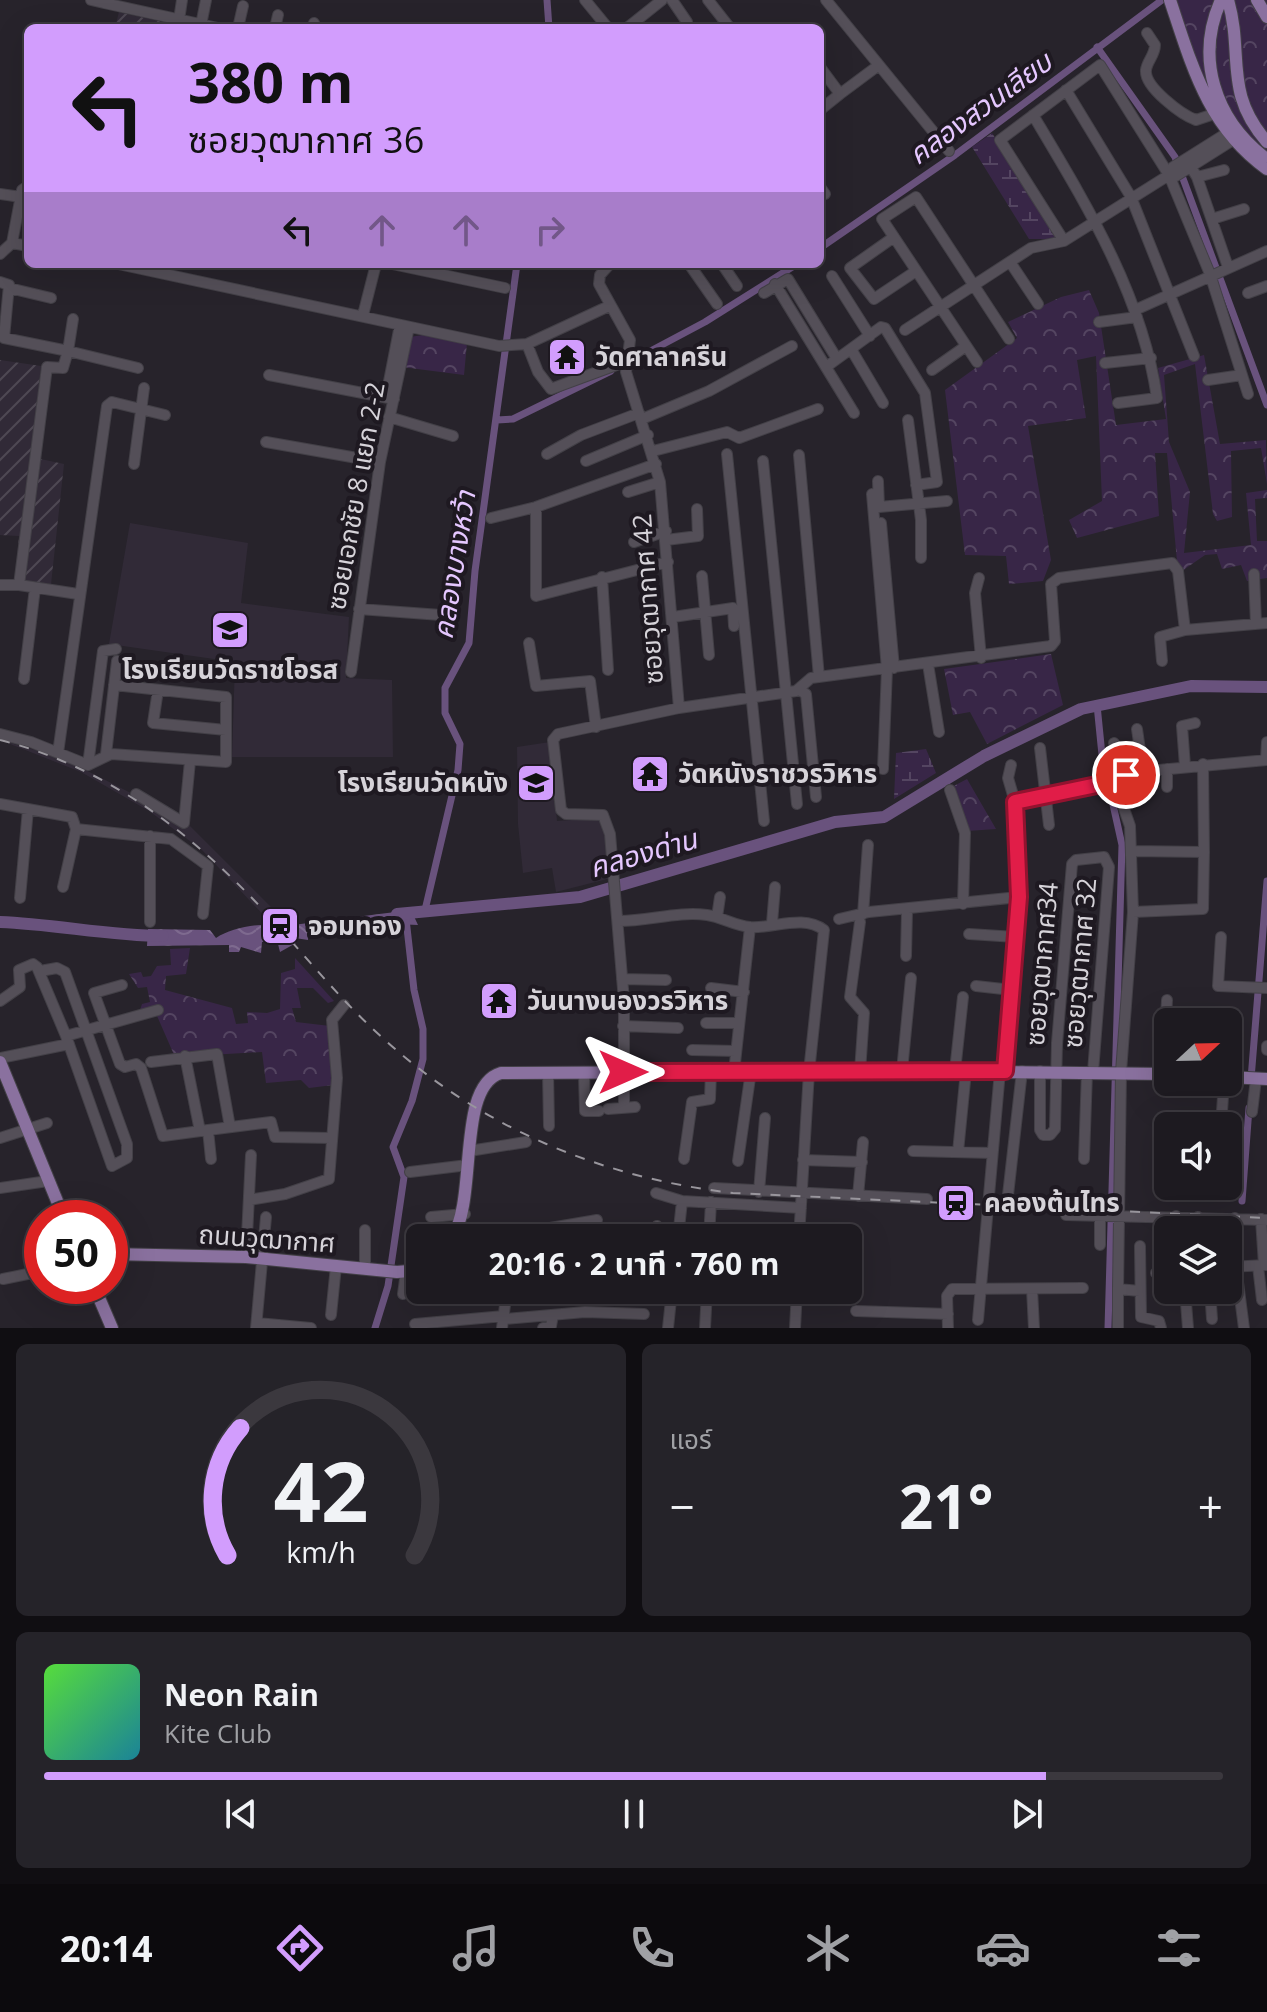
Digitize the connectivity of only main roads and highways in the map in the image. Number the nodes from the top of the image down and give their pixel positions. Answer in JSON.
{"nodes":[{"id":1,"x":1221,"y":0,"type":"edge"},
{"id":2,"x":1228,"y":0,"type":"edge"},
{"id":3,"x":1257,"y":0,"type":"edge"},
{"id":4,"x":1171,"y":1,"type":"edge"},
{"id":5,"x":1267,"y":17,"type":"edge"},
{"id":6,"x":1267,"y":142,"type":"edge"},
{"id":7,"x":1267,"y":159,"type":"edge"},
{"id":8,"x":1267,"y":169,"type":"edge"},
{"id":9,"x":0,"y":1060,"type":"edge"},
{"id":10,"x":1154,"y":1074,"type":"edge"},
{"id":11,"x":5,"y":1087,"type":"edge"},
{"id":12,"x":56,"y":1200,"type":"edge"},
{"id":13,"x":460,"y":1224,"type":"edge"},
{"id":14,"x":128,"y":1254,"type":"edge"},
{"id":15,"x":402,"y":1272,"type":"edge"},
{"id":16,"x":102,"y":1304,"type":"edge"},
{"id":17,"x":112,"y":1328,"type":"edge"}],
"edges":[{"from":1,"to":7,"type":"main road"},
{"from":2,"to":6,"type":"main road"},
{"from":3,"to":5,"type":"main road"},
{"from":4,"to":8,"type":"main road"},
{"from":9,"to":11,"type":"main road"},
{"from":10,"to":13,"type":"main road"},
{"from":11,"to":12,"type":"main road"},
{"from":14,"to":15,"type":"main road","name":"ถนนวุฒากาศ"},
{"from":16,"to":17,"type":"main road"}]}
